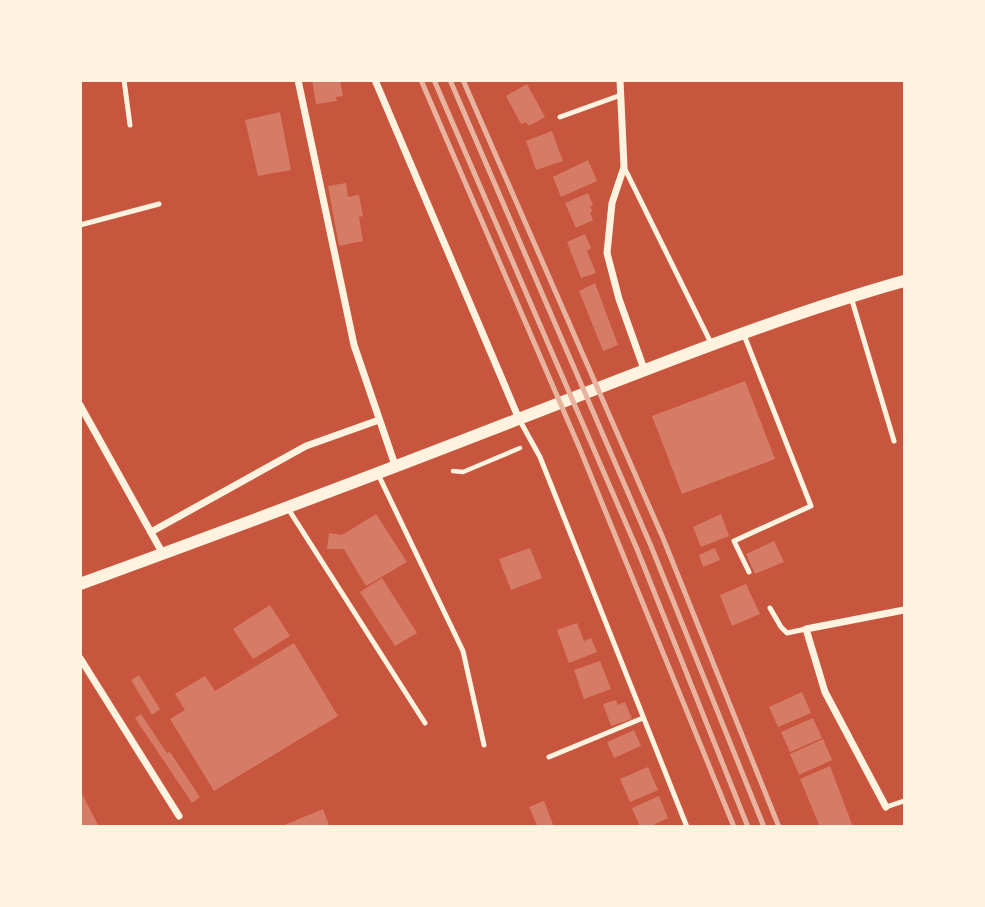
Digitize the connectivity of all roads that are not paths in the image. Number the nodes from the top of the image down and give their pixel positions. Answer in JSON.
{"nodes":[{"id":1,"x":124,"y":80,"type":"edge"},
{"id":2,"x":298,"y":80,"type":"edge"},
{"id":3,"x":375,"y":80,"type":"edge"},
{"id":4,"x":620,"y":80,"type":"edge"},
{"id":5,"x":621,"y":95,"type":"junction"},
{"id":6,"x":560,"y":117,"type":"dead end"},
{"id":7,"x":130,"y":125,"type":"dead end"},
{"id":8,"x":624,"y":167,"type":"junction"},
{"id":9,"x":159,"y":204,"type":"dead end"},
{"id":10,"x":80,"y":225,"type":"edge"},
{"id":11,"x":905,"y":281,"type":"edge"},
{"id":12,"x":851,"y":296,"type":"junction"},
{"id":13,"x":743,"y":332,"type":"junction"},
{"id":14,"x":711,"y":343,"type":"junction"},
{"id":15,"x":644,"y":369,"type":"junction"},
{"id":16,"x":80,"y":404,"type":"edge"},
{"id":17,"x":519,"y":419,"type":"junction"},
{"id":18,"x":379,"y":420,"type":"junction"},
{"id":19,"x":894,"y":441,"type":"dead end"},
{"id":20,"x":395,"y":465,"type":"junction"},
{"id":21,"x":377,"y":472,"type":"junction"},
{"id":22,"x":287,"y":506,"type":"junction"},
{"id":23,"x":151,"y":532,"type":"junction"},
{"id":24,"x":163,"y":554,"type":"junction"},
{"id":25,"x":749,"y":572,"type":"dead end"},
{"id":26,"x":80,"y":584,"type":"edge"},
{"id":27,"x":770,"y":608,"type":"dead end"},
{"id":28,"x":905,"y":610,"type":"edge"},
{"id":29,"x":806,"y":629,"type":"junction"},
{"id":30,"x":80,"y":658,"type":"edge"},
{"id":31,"x":643,"y":718,"type":"junction"},
{"id":32,"x":425,"y":723,"type":"dead end"},
{"id":33,"x":484,"y":745,"type":"dead end"},
{"id":34,"x":549,"y":757,"type":"dead end"},
{"id":35,"x":905,"y":801,"type":"edge"},
{"id":36,"x":886,"y":807,"type":"joint"},
{"id":37,"x":178,"y":816,"type":"dead end"},
{"id":38,"x":687,"y":827,"type":"edge"}],
"edges":[{"from":1,"to":7,"type":"lane"},
{"from":2,"to":18,"type":"street"},
{"from":3,"to":17,"type":"street"},
{"from":4,"to":5,"type":"street"},
{"from":5,"to":6,"type":"lane"},
{"from":5,"to":8,"type":"street"},
{"from":8,"to":14,"type":"lane"},
{"from":8,"to":15,"type":"street"},
{"from":9,"to":10,"type":"lane"},
{"from":11,"to":12,"type":"street"},
{"from":12,"to":13,"type":"street"},
{"from":12,"to":19,"type":"lane"},
{"from":13,"to":14,"type":"street"},
{"from":13,"to":25,"type":"lane"},
{"from":14,"to":15,"type":"street"},
{"from":15,"to":17,"type":"street"},
{"from":16,"to":23,"type":"street"},
{"from":17,"to":20,"type":"street"},
{"from":17,"to":31,"type":"lane"},
{"from":18,"to":20,"type":"street"},
{"from":18,"to":23,"type":"street"},
{"from":20,"to":21,"type":"street"},
{"from":21,"to":22,"type":"street"},
{"from":21,"to":33,"type":"lane"},
{"from":22,"to":24,"type":"street"},
{"from":22,"to":32,"type":"lane"},
{"from":23,"to":24,"type":"street"},
{"from":24,"to":26,"type":"street"},
{"from":27,"to":29,"type":"lane"},
{"from":28,"to":29,"type":"street"},
{"from":29,"to":36,"type":"street"},
{"from":30,"to":37,"type":"street"},
{"from":31,"to":34,"type":"lane"},
{"from":31,"to":38,"type":"lane"},
{"from":35,"to":36,"type":"lane"}]}
